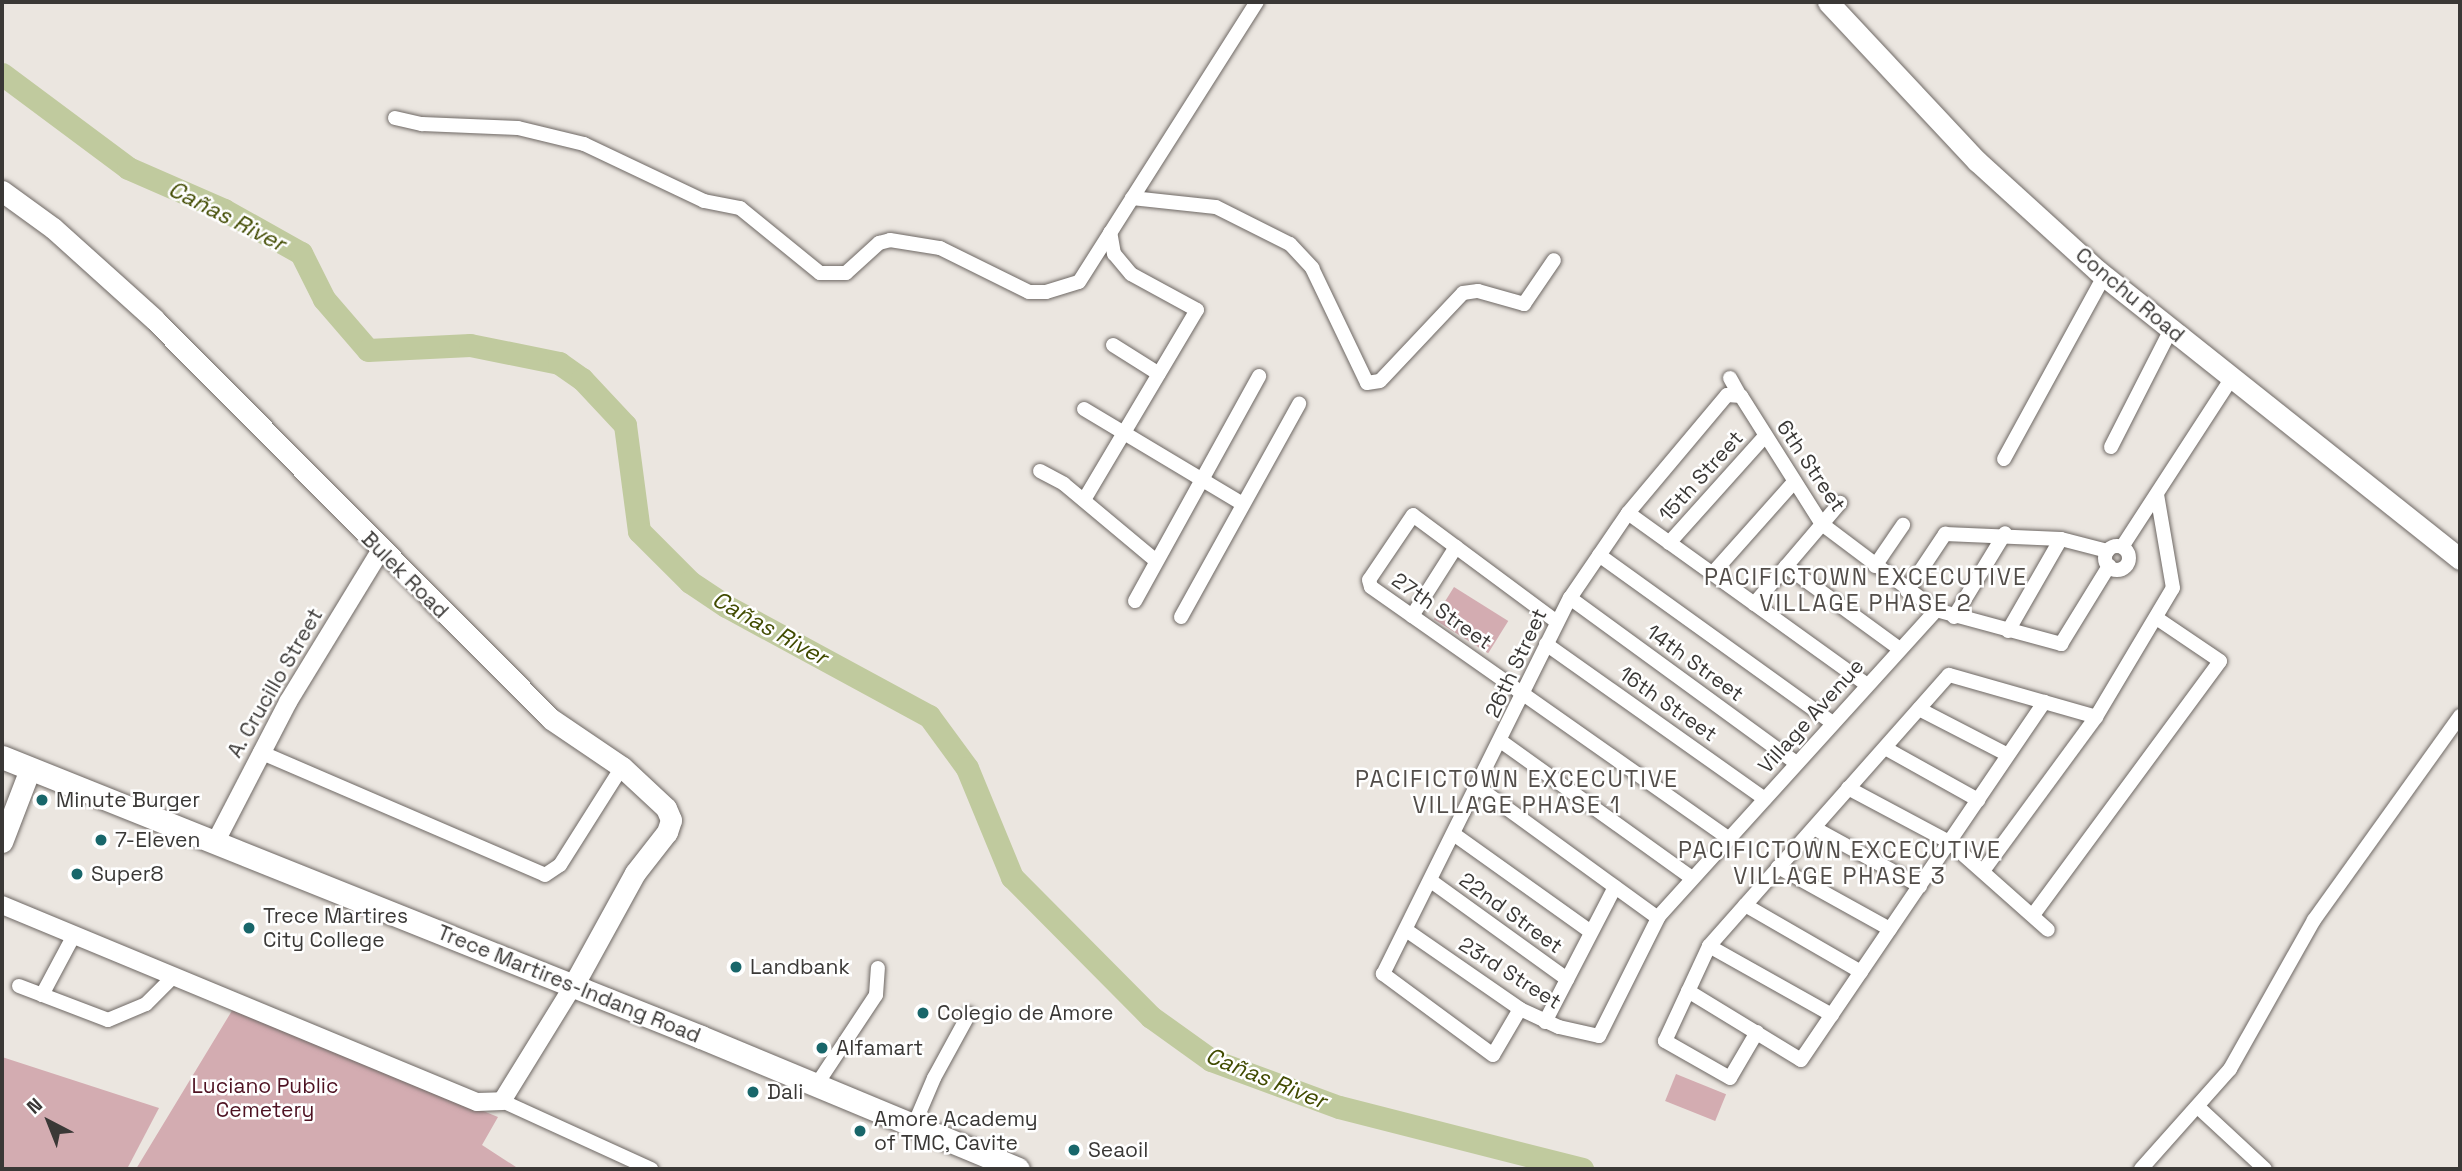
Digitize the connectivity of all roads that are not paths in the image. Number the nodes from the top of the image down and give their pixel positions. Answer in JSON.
{"nodes":[{"id":1,"x":1257,"y":2,"type":"edge"},
{"id":2,"x":1828,"y":2,"type":"edge"},
{"id":3,"x":395,"y":118,"type":"dead end"},
{"id":4,"x":2,"y":191,"type":"edge"},
{"id":5,"x":1132,"y":198,"type":"junction"},
{"id":6,"x":1110,"y":232,"type":"junction"},
{"id":7,"x":1554,"y":260,"type":"dead end"},
{"id":8,"x":2104,"y":276,"type":"junction"},
{"id":9,"x":2171,"y":329,"type":"junction"},
{"id":10,"x":1112,"y":345,"type":"dead end"},
{"id":11,"x":1159,"y":374,"type":"junction"},
{"id":12,"x":1259,"y":376,"type":"dead end"},
{"id":13,"x":1730,"y":378,"type":"dead end"},
{"id":14,"x":2231,"y":379,"type":"junction"},
{"id":15,"x":1733,"y":394,"type":"junction"},
{"id":16,"x":1298,"y":404,"type":"dead end"},
{"id":17,"x":1084,"y":409,"type":"dead end"},
{"id":18,"x":1124,"y":432,"type":"junction"},
{"id":19,"x":1765,"y":436,"type":"junction"},
{"id":20,"x":2111,"y":447,"type":"dead end"},
{"id":21,"x":2004,"y":459,"type":"dead end"},
{"id":22,"x":1040,"y":471,"type":"dead end"},
{"id":23,"x":1200,"y":482,"type":"junction"},
{"id":24,"x":1794,"y":482,"type":"junction"},
{"id":25,"x":2157,"y":494,"type":"junction"},
{"id":26,"x":1084,"y":500,"type":"junction"},
{"id":27,"x":1840,"y":503,"type":"dead end"},
{"id":28,"x":1244,"y":504,"type":"junction"},
{"id":29,"x":1628,"y":513,"type":"junction"},
{"id":30,"x":1822,"y":524,"type":"junction"},
{"id":31,"x":1903,"y":525,"type":"dead end"},
{"id":32,"x":2006,"y":533,"type":"junction"},
{"id":33,"x":2061,"y":539,"type":"junction"},
{"id":34,"x":1669,"y":543,"type":"junction"},
{"id":35,"x":1456,"y":547,"type":"junction"},
{"id":36,"x":2122,"y":547,"type":"junction"},
{"id":37,"x":380,"y":551,"type":"junction"},
{"id":38,"x":2107,"y":551,"type":"junction"},
{"id":39,"x":1599,"y":555,"type":"junction"},
{"id":40,"x":2460,"y":559,"type":"edge"},
{"id":41,"x":1156,"y":561,"type":"junction"},
{"id":42,"x":1786,"y":566,"type":"junction"},
{"id":43,"x":1875,"y":566,"type":"junction"},
{"id":44,"x":2109,"y":566,"type":"junction"},
{"id":45,"x":1712,"y":574,"type":"junction"},
{"id":46,"x":1907,"y":591,"type":"junction"},
{"id":47,"x":1570,"y":598,"type":"junction"},
{"id":48,"x":1135,"y":601,"type":"dead end"},
{"id":49,"x":1754,"y":604,"type":"junction"},
{"id":50,"x":1936,"y":610,"type":"junction"},
{"id":51,"x":1412,"y":616,"type":"junction"},
{"id":52,"x":1181,"y":617,"type":"dead end"},
{"id":53,"x":1954,"y":617,"type":"junction"},
{"id":54,"x":2158,"y":619,"type":"junction"},
{"id":55,"x":1557,"y":622,"type":"junction"},
{"id":56,"x":2008,"y":631,"type":"junction"},
{"id":57,"x":1546,"y":644,"type":"junction"},
{"id":58,"x":1900,"y":649,"type":"junction"},
{"id":59,"x":1867,"y":685,"type":"junction"},
{"id":60,"x":1525,"y":694,"type":"junction"},
{"id":61,"x":2044,"y":702,"type":"junction"},
{"id":62,"x":1919,"y":709,"type":"junction"},
{"id":63,"x":2460,"y":716,"type":"edge"},
{"id":64,"x":2096,"y":718,"type":"junction"},
{"id":65,"x":1832,"y":723,"type":"junction"},
{"id":66,"x":1502,"y":742,"type":"junction"},
{"id":67,"x":1885,"y":748,"type":"junction"},
{"id":68,"x":260,"y":752,"type":"junction"},
{"id":69,"x":2008,"y":755,"type":"junction"},
{"id":70,"x":2,"y":757,"type":"edge"},
{"id":71,"x":1796,"y":763,"type":"junction"},
{"id":72,"x":622,"y":766,"type":"junction"},
{"id":73,"x":30,"y":769,"type":"junction"},
{"id":74,"x":1479,"y":788,"type":"junction"},
{"id":75,"x":1849,"y":788,"type":"junction"},
{"id":76,"x":1765,"y":799,"type":"junction"},
{"id":77,"x":1978,"y":800,"type":"junction"},
{"id":78,"x":1814,"y":828,"type":"junction"},
{"id":79,"x":1455,"y":835,"type":"junction"},
{"id":80,"x":1729,"y":839,"type":"junction"},
{"id":81,"x":216,"y":841,"type":"junction"},
{"id":82,"x":2,"y":842,"type":"edge"},
{"id":83,"x":1949,"y":842,"type":"junction"},
{"id":84,"x":1778,"y":867,"type":"junction"},
{"id":85,"x":1983,"y":871,"type":"junction"},
{"id":86,"x":1692,"y":878,"type":"junction"},
{"id":87,"x":1431,"y":881,"type":"junction"},
{"id":88,"x":1920,"y":886,"type":"junction"},
{"id":89,"x":1615,"y":887,"type":"junction"},
{"id":90,"x":2,"y":905,"type":"edge"},
{"id":91,"x":1745,"y":905,"type":"junction"},
{"id":92,"x":2033,"y":915,"type":"junction"},
{"id":93,"x":1658,"y":918,"type":"junction"},
{"id":94,"x":1890,"y":929,"type":"junction"},
{"id":95,"x":1406,"y":930,"type":"junction"},
{"id":96,"x":2048,"y":930,"type":"dead end"},
{"id":97,"x":1591,"y":932,"type":"junction"},
{"id":98,"x":74,"y":935,"type":"junction"},
{"id":99,"x":1709,"y":946,"type":"junction"},
{"id":100,"x":878,"y":968,"type":"dead end"},
{"id":101,"x":1861,"y":972,"type":"junction"},
{"id":102,"x":173,"y":976,"type":"junction"},
{"id":103,"x":1567,"y":979,"type":"junction"},
{"id":104,"x":19,"y":986,"type":"dead end"},
{"id":105,"x":573,"y":986,"type":"junction"},
{"id":106,"x":1688,"y":991,"type":"junction"},
{"id":107,"x":42,"y":995,"type":"junction"},
{"id":108,"x":1520,"y":1009,"type":"junction"},
{"id":109,"x":969,"y":1014,"type":"dead end"},
{"id":110,"x":1832,"y":1015,"type":"junction"},
{"id":111,"x":1545,"y":1022,"type":"junction"},
{"id":112,"x":1757,"y":1032,"type":"junction"},
{"id":113,"x":1599,"y":1036,"type":"joint"},
{"id":114,"x":817,"y":1084,"type":"junction"},
{"id":115,"x":502,"y":1101,"type":"junction"},
{"id":116,"x":2197,"y":1107,"type":"junction"},
{"id":117,"x":914,"y":1125,"type":"junction"},
{"id":118,"x":651,"y":1169,"type":"edge"},
{"id":119,"x":1018,"y":1169,"type":"edge"},
{"id":120,"x":2141,"y":1169,"type":"edge"},
{"id":121,"x":2265,"y":1169,"type":"edge"}],
"edges":[{"from":1,"to":5,"type":"street"},
{"from":2,"to":8,"type":"main road","name":"Conchu Road"},
{"from":3,"to":6,"type":"street"},
{"from":4,"to":37,"type":"main road","name":"Bulek Road"},
{"from":5,"to":6,"type":"street"},
{"from":5,"to":7,"type":"street"},
{"from":6,"to":11,"type":"street"},
{"from":8,"to":9,"type":"main road","name":"Conchu Road"},
{"from":8,"to":21,"type":"street"},
{"from":9,"to":14,"type":"main road","name":"Conchu Road"},
{"from":9,"to":20,"type":"street"},
{"from":10,"to":11,"type":"street"},
{"from":11,"to":18,"type":"street"},
{"from":12,"to":23,"type":"street"},
{"from":13,"to":15,"type":"street","name":"6th Street"},
{"from":14,"to":25,"type":"street"},
{"from":14,"to":40,"type":"main road","name":"Conchu Road"},
{"from":15,"to":19,"type":"street","name":"6th Street"},
{"from":15,"to":29,"type":"street","name":"26th Street"},
{"from":16,"to":28,"type":"street"},
{"from":17,"to":18,"type":"street"},
{"from":18,"to":23,"type":"street"},
{"from":18,"to":26,"type":"street"},
{"from":19,"to":24,"type":"street","name":"6th Street"},
{"from":19,"to":34,"type":"street","name":"15th Street"},
{"from":22,"to":26,"type":"street"},
{"from":23,"to":28,"type":"street"},
{"from":23,"to":41,"type":"street"},
{"from":24,"to":30,"type":"street","name":"6th Street"},
{"from":24,"to":45,"type":"street"},
{"from":25,"to":36,"type":"street"},
{"from":25,"to":54,"type":"street"},
{"from":26,"to":41,"type":"street"},
{"from":27,"to":30,"type":"street"},
{"from":28,"to":52,"type":"street"},
{"from":29,"to":34,"type":"street"},
{"from":29,"to":39,"type":"street","name":"26th Street"},
{"from":30,"to":42,"type":"street"},
{"from":30,"to":43,"type":"street","name":"6th Street"},
{"from":31,"to":43,"type":"street"},
{"from":32,"to":33,"type":"street"},
{"from":32,"to":46,"type":"street"},
{"from":32,"to":53,"type":"street"},
{"from":33,"to":38,"type":"street"},
{"from":33,"to":56,"type":"street"},
{"from":34,"to":45,"type":"street"},
{"from":35,"to":51,"type":"street"},
{"from":35,"to":51,"type":"street","name":"27th Street"},
{"from":35,"to":55,"type":"street"},
{"from":36,"to":38,"type":"street"},
{"from":36,"to":44,"type":"street"},
{"from":37,"to":68,"type":"street","name":"A. Crucillo Street"},
{"from":37,"to":72,"type":"main road","name":"Bulek Road"},
{"from":38,"to":44,"type":"street"},
{"from":39,"to":47,"type":"street","name":"26th Street"},
{"from":39,"to":65,"type":"street"},
{"from":41,"to":48,"type":"street"},
{"from":42,"to":49,"type":"street"},
{"from":42,"to":58,"type":"street"},
{"from":43,"to":46,"type":"street","name":"6th Street"},
{"from":44,"to":56,"type":"street"},
{"from":45,"to":49,"type":"street"},
{"from":46,"to":50,"type":"street","name":"6th Street"},
{"from":47,"to":55,"type":"street","name":"26th Street"},
{"from":47,"to":71,"type":"street","name":"14th Street"},
{"from":49,"to":59,"type":"street"},
{"from":50,"to":53,"type":"street"},
{"from":50,"to":58,"type":"street","name":"Village Avenue"},
{"from":51,"to":60,"type":"street","name":"27th Street"},
{"from":53,"to":56,"type":"street"},
{"from":54,"to":64,"type":"street"},
{"from":54,"to":92,"type":"street"},
{"from":55,"to":57,"type":"street","name":"26th Street"},
{"from":57,"to":60,"type":"street","name":"26th Street"},
{"from":57,"to":76,"type":"street","name":"16th Street"},
{"from":58,"to":59,"type":"street","name":"Village Avenue"},
{"from":59,"to":65,"type":"street","name":"Village Avenue"},
{"from":60,"to":66,"type":"street","name":"26th Street"},
{"from":60,"to":80,"type":"street","name":"27th Street"},
{"from":61,"to":62,"type":"street"},
{"from":61,"to":64,"type":"street"},
{"from":61,"to":69,"type":"street"},
{"from":62,"to":67,"type":"street"},
{"from":62,"to":69,"type":"street"},
{"from":63,"to":116,"type":"street"},
{"from":64,"to":85,"type":"street"},
{"from":65,"to":71,"type":"street","name":"Village Avenue"},
{"from":66,"to":74,"type":"street","name":"26th Street"},
{"from":66,"to":86,"type":"street"},
{"from":67,"to":75,"type":"street"},
{"from":67,"to":77,"type":"street"},
{"from":68,"to":72,"type":"street"},
{"from":68,"to":81,"type":"street","name":"A. Crucillo Street"},
{"from":69,"to":77,"type":"street"},
{"from":70,"to":73,"type":"main road","name":"Trece Martires-Indang Road"},
{"from":71,"to":76,"type":"street","name":"Village Avenue"},
{"from":72,"to":105,"type":"main road","name":"Bulek Road"},
{"from":73,"to":81,"type":"main road","name":"Trece Martires-Indang Road"},
{"from":73,"to":82,"type":"main road"},
{"from":74,"to":79,"type":"street","name":"26th Street"},
{"from":74,"to":89,"type":"street"},
{"from":75,"to":78,"type":"street"},
{"from":75,"to":83,"type":"street"},
{"from":76,"to":80,"type":"street","name":"Village Avenue"},
{"from":77,"to":83,"type":"street"},
{"from":78,"to":84,"type":"street"},
{"from":78,"to":88,"type":"street"},
{"from":79,"to":87,"type":"street","name":"26th Street"},
{"from":79,"to":97,"type":"street"},
{"from":80,"to":86,"type":"street","name":"Village Avenue"},
{"from":81,"to":105,"type":"main road","name":"Trece Martires-Indang Road"},
{"from":83,"to":85,"type":"street"},
{"from":83,"to":88,"type":"street"},
{"from":84,"to":91,"type":"street"},
{"from":84,"to":94,"type":"street"},
{"from":85,"to":92,"type":"street"},
{"from":86,"to":93,"type":"street","name":"Village Avenue"},
{"from":87,"to":95,"type":"street","name":"26th Street"},
{"from":87,"to":103,"type":"street","name":"22nd Street"},
{"from":88,"to":94,"type":"street"},
{"from":89,"to":93,"type":"street"},
{"from":89,"to":97,"type":"street"},
{"from":90,"to":98,"type":"street"},
{"from":91,"to":99,"type":"street"},
{"from":91,"to":101,"type":"street"},
{"from":92,"to":96,"type":"street"},
{"from":93,"to":113,"type":"street","name":"Village Avenue"},
{"from":94,"to":101,"type":"street"},
{"from":95,"to":108,"type":"street","name":"23rd Street"},
{"from":95,"to":108,"type":"street","name":"26th Street"},
{"from":97,"to":103,"type":"street"},
{"from":98,"to":102,"type":"street"},
{"from":98,"to":107,"type":"street"},
{"from":99,"to":106,"type":"street"},
{"from":99,"to":110,"type":"street"},
{"from":100,"to":114,"type":"street"},
{"from":101,"to":110,"type":"street"},
{"from":102,"to":107,"type":"street"},
{"from":102,"to":115,"type":"street"},
{"from":103,"to":111,"type":"street"},
{"from":104,"to":107,"type":"street"},
{"from":105,"to":114,"type":"main road","name":"Trece Martires-Indang Road"},
{"from":105,"to":115,"type":"street"},
{"from":106,"to":112,"type":"street"},
{"from":106,"to":112,"type":"street"},
{"from":108,"to":111,"type":"street","name":"23rd Street"},
{"from":109,"to":117,"type":"street"},
{"from":110,"to":112,"type":"street"},
{"from":111,"to":113,"type":"street","name":"23rd Street"},
{"from":114,"to":117,"type":"main road","name":"Trece Martires-Indang Road"},
{"from":115,"to":118,"type":"street"},
{"from":116,"to":120,"type":"street"},
{"from":116,"to":121,"type":"street"},
{"from":117,"to":119,"type":"main road","name":"Trece Martires-Indang Road"}]}
